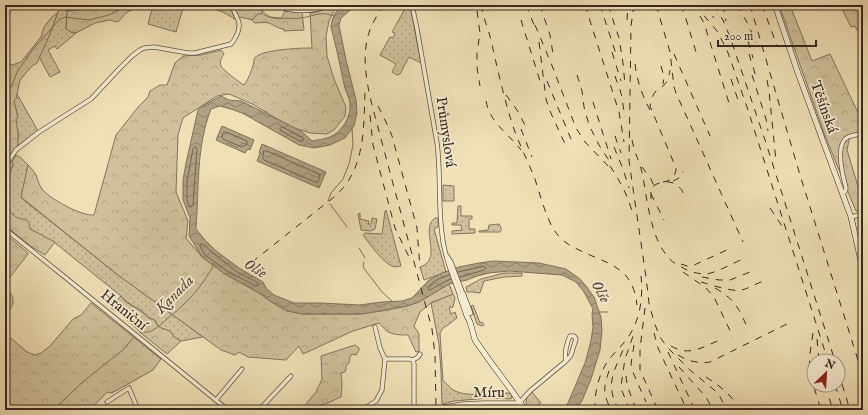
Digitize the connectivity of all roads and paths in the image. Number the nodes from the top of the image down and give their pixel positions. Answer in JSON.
{"nodes":[{"id":1,"x":233,"y":5,"type":"edge"},
{"id":2,"x":277,"y":5,"type":"edge"},
{"id":3,"x":330,"y":5,"type":"edge"},
{"id":4,"x":412,"y":5,"type":"edge"},
{"id":5,"x":775,"y":5,"type":"edge"},
{"id":6,"x":863,"y":133,"type":"edge"},
{"id":7,"x":5,"y":166,"type":"edge"},
{"id":8,"x":842,"y":193,"type":"junction"},
{"id":9,"x":863,"y":214,"type":"edge"},
{"id":10,"x":851,"y":217,"type":"junction"},
{"id":11,"x":5,"y":229,"type":"edge"},
{"id":12,"x":863,"y":270,"type":"edge"},
{"id":13,"x":462,"y":295,"type":"joint"},
{"id":14,"x":375,"y":327,"type":"dead end"},
{"id":15,"x":420,"y":354,"type":"dead end"},
{"id":16,"x":385,"y":359,"type":"junction"},
{"id":17,"x":566,"y":361,"type":"junction"},
{"id":18,"x":414,"y":362,"type":"junction"},
{"id":19,"x":242,"y":369,"type":"dead end"},
{"id":20,"x":291,"y":376,"type":"dead end"},
{"id":21,"x":216,"y":400,"type":"junction"},
{"id":22,"x":107,"y":402,"type":"dead end"},
{"id":23,"x":520,"y":402,"type":"junction"},
{"id":24,"x":138,"y":410,"type":"edge"},
{"id":25,"x":228,"y":410,"type":"edge"},
{"id":26,"x":258,"y":410,"type":"edge"},
{"id":27,"x":362,"y":410,"type":"edge"},
{"id":28,"x":415,"y":410,"type":"edge"},
{"id":29,"x":434,"y":410,"type":"edge"},
{"id":30,"x":525,"y":410,"type":"edge"}],
"edges":[{"from":1,"to":7,"type":"street"},
{"from":2,"to":3,"type":"street"},
{"from":4,"to":13,"type":"street","name":"Průmyslová"},
{"from":5,"to":8,"type":"main road","name":"Těšínská"},
{"from":6,"to":8,"type":"street"},
{"from":8,"to":10,"type":"main road","name":"Těšínská"},
{"from":9,"to":10,"type":"street"},
{"from":10,"to":12,"type":"main road","name":"Těšínská"},
{"from":11,"to":21,"type":"street","name":"Hraniční"},
{"from":13,"to":23,"type":"main road"},
{"from":14,"to":16,"type":"street"},
{"from":15,"to":18,"type":"street"},
{"from":16,"to":18,"type":"street"},
{"from":16,"to":27,"type":"street"},
{"from":17,"to":17,"type":"street"},
{"from":17,"to":23,"type":"street"},
{"from":18,"to":28,"type":"street"},
{"from":19,"to":21,"type":"street"},
{"from":20,"to":26,"type":"street"},
{"from":21,"to":25,"type":"street","name":"Hraniční"},
{"from":22,"to":24,"type":"street"},
{"from":23,"to":29,"type":"street","name":"Míru","bridge":true},
{"from":23,"to":30,"type":"main road"}]}
